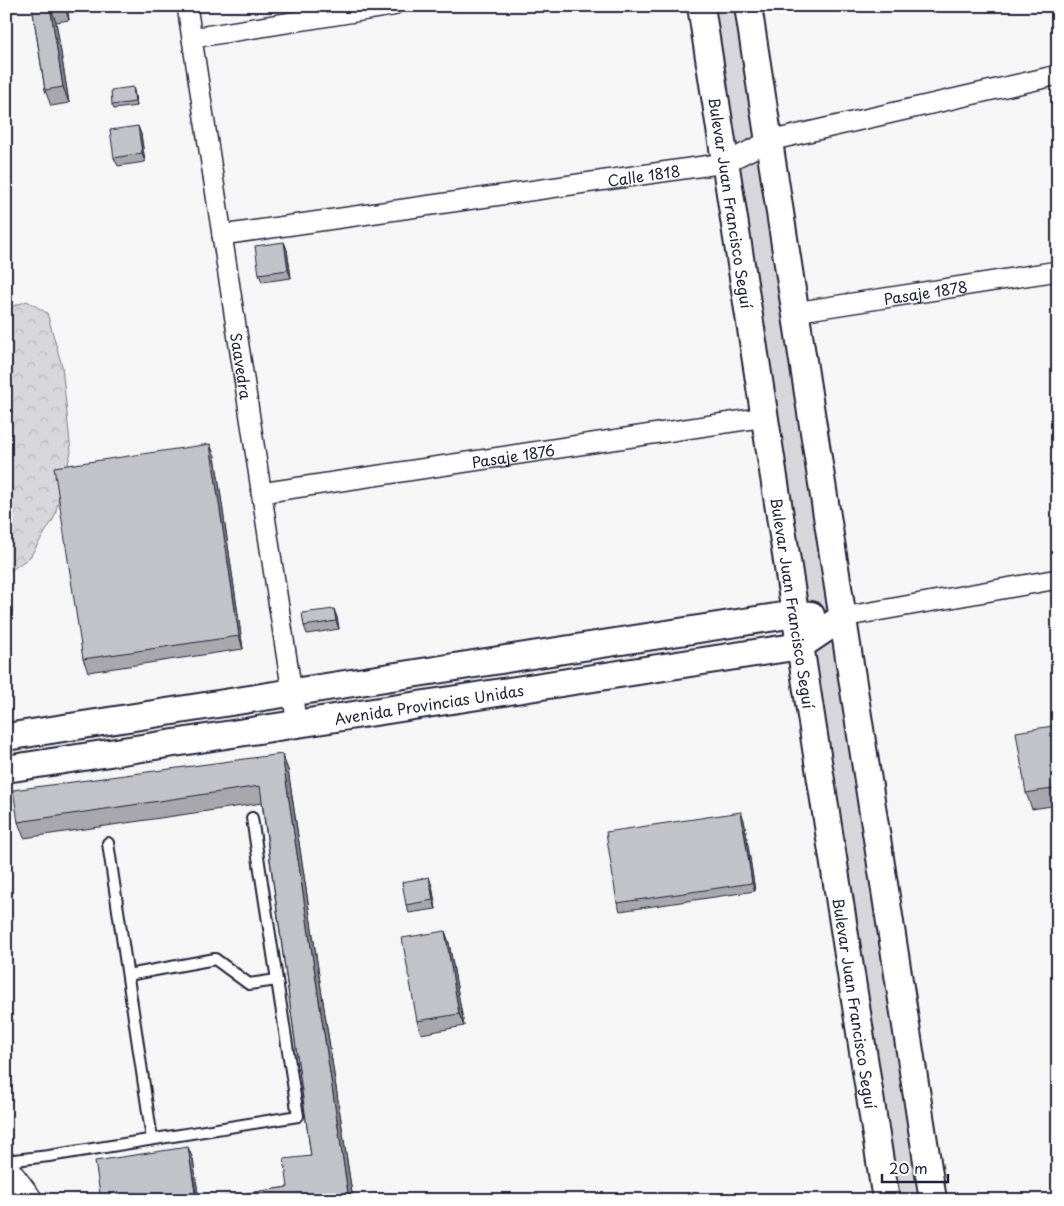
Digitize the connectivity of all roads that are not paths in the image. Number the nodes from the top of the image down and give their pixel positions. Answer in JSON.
{"nodes":[{"id":1,"x":187,"y":6,"type":"edge"},
{"id":2,"x":392,"y":6,"type":"edge"},
{"id":3,"x":701,"y":6,"type":"edge"},
{"id":4,"x":748,"y":6,"type":"edge"},
{"id":5,"x":192,"y":38,"type":"junction"},
{"id":6,"x":1058,"y":75,"type":"edge"},
{"id":7,"x":769,"y":141,"type":"junction"},
{"id":8,"x":725,"y":163,"type":"junction"},
{"id":9,"x":222,"y":235,"type":"junction"},
{"id":10,"x":1058,"y":271,"type":"edge"},
{"id":11,"x":795,"y":312,"type":"junction"},
{"id":12,"x":765,"y":417,"type":"junction"},
{"id":13,"x":261,"y":492,"type":"junction"},
{"id":14,"x":1058,"y":579,"type":"edge"},
{"id":15,"x":795,"y":614,"type":"junction"},
{"id":16,"x":843,"y":617,"type":"junction"},
{"id":17,"x":800,"y":646,"type":"junction"},
{"id":18,"x":292,"y":692,"type":"junction"},
{"id":19,"x":297,"y":725,"type":"junction"},
{"id":20,"x":6,"y":737,"type":"edge"},
{"id":21,"x":6,"y":769,"type":"edge"},
{"id":22,"x":252,"y":818,"type":"dead end"},
{"id":23,"x":108,"y":843,"type":"dead end"},
{"id":24,"x":128,"y":974,"type":"junction"},
{"id":25,"x":277,"y":980,"type":"junction"},
{"id":26,"x":152,"y":1139,"type":"junction"},
{"id":27,"x":6,"y":1161,"type":"edge"},
{"id":28,"x":6,"y":1171,"type":"edge"},
{"id":29,"x":28,"y":1200,"type":"edge"},
{"id":30,"x":886,"y":1200,"type":"edge"},
{"id":31,"x":933,"y":1200,"type":"edge"}],
"edges":[{"from":1,"to":5,"type":"street","name":"Saavedra"},
{"from":2,"to":5,"type":"street"},
{"from":3,"to":8,"type":"main road","name":"Bulevar Juan Francisco Seguí"},
{"from":4,"to":7,"type":"main road"},
{"from":5,"to":9,"type":"street","name":"Saavedra"},
{"from":6,"to":7,"type":"street","name":"Calle 1818"},
{"from":7,"to":8,"type":"street","name":"Calle 1818"},
{"from":7,"to":11,"type":"main road"},
{"from":8,"to":9,"type":"street","name":"Calle 1818"},
{"from":8,"to":12,"type":"main road","name":"Bulevar Juan Francisco Seguí"},
{"from":9,"to":13,"type":"street","name":"Saavedra"},
{"from":10,"to":11,"type":"street","name":"Pasaje 1878"},
{"from":11,"to":16,"type":"main road"},
{"from":12,"to":13,"type":"street","name":"Pasaje 1876"},
{"from":12,"to":15,"type":"main road","name":"Bulevar Juan Francisco Seguí"},
{"from":13,"to":18,"type":"street","name":"Saavedra"},
{"from":14,"to":16,"type":"street","name":"Avenida Provincias Unidas"},
{"from":15,"to":16,"type":"main road","name":"Avenida Provincias Unidas"},
{"from":15,"to":17,"type":"main road","name":"Bulevar Juan Francisco Seguí"},
{"from":15,"to":18,"type":"main road","name":"Avenida Provincias Unidas"},
{"from":16,"to":17,"type":"main road","name":"Avenida Provincias Unidas"},
{"from":16,"to":31,"type":"main road"},
{"from":17,"to":19,"type":"main road","name":"Avenida Provincias Unidas"},
{"from":17,"to":30,"type":"main road","name":"Bulevar Juan Francisco Seguí"},
{"from":18,"to":19,"type":"street","name":"Saavedra"},
{"from":18,"to":20,"type":"main road","name":"Avenida Provincias Unidas"},
{"from":19,"to":21,"type":"main road","name":"Avenida Provincias Unidas"},
{"from":22,"to":25,"type":"lane"},
{"from":23,"to":24,"type":"lane"},
{"from":24,"to":25,"type":"lane"},
{"from":24,"to":26,"type":"lane"},
{"from":25,"to":26,"type":"lane"},
{"from":26,"to":27,"type":"lane"},
{"from":28,"to":29,"type":"main road"}]}
